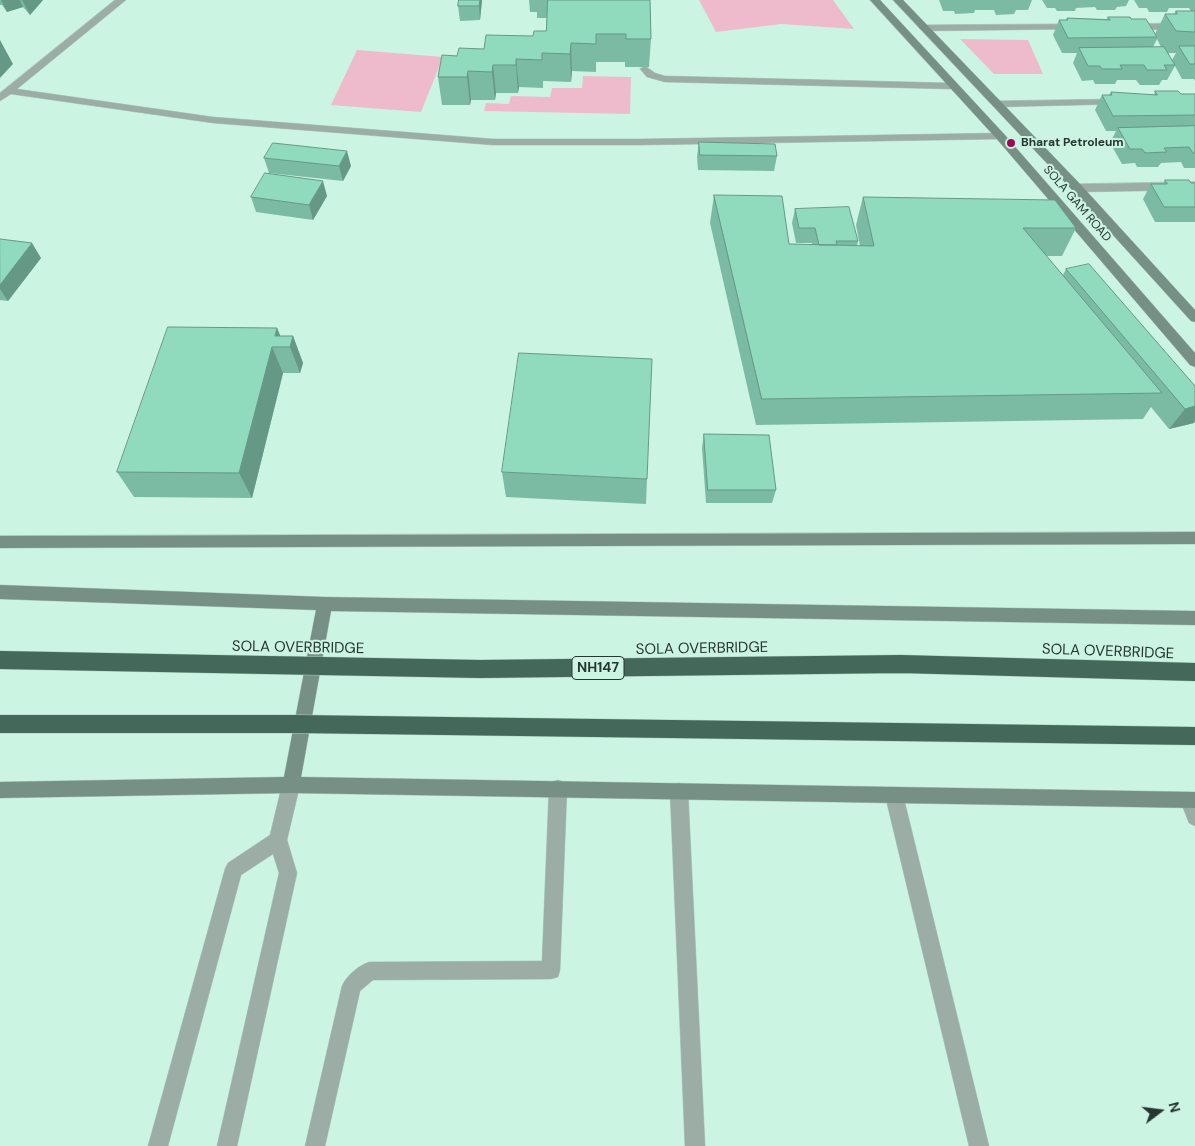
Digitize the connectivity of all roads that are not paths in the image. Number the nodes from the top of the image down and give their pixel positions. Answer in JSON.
{"nodes":[{"id":1,"x":121,"y":0,"type":"edge"},
{"id":2,"x":874,"y":0,"type":"edge"},
{"id":3,"x":898,"y":0,"type":"edge"},
{"id":4,"x":1195,"y":26,"type":"edge"},
{"id":5,"x":1086,"y":27,"type":"edge"},
{"id":6,"x":1126,"y":27,"type":"edge"},
{"id":7,"x":924,"y":28,"type":"junction"},
{"id":8,"x":645,"y":69,"type":"edge"},
{"id":9,"x":951,"y":86,"type":"junction"},
{"id":10,"x":9,"y":91,"type":"junction"},
{"id":11,"x":0,"y":98,"type":"edge"},
{"id":12,"x":1128,"y":102,"type":"edge"},
{"id":13,"x":997,"y":104,"type":"junction"},
{"id":14,"x":1000,"y":136,"type":"junction"},
{"id":15,"x":1195,"y":186,"type":"edge"},
{"id":16,"x":1077,"y":188,"type":"junction"},
{"id":17,"x":1195,"y":318,"type":"edge"},
{"id":18,"x":1195,"y":362,"type":"edge"},
{"id":19,"x":1195,"y":538,"type":"edge"},
{"id":20,"x":0,"y":542,"type":"edge"},
{"id":21,"x":1,"y":589,"type":"edge"},
{"id":22,"x":325,"y":604,"type":"junction"},
{"id":23,"x":1195,"y":618,"type":"edge"},
{"id":24,"x":0,"y":660,"type":"edge"},
{"id":25,"x":1195,"y":672,"type":"edge"},
{"id":26,"x":0,"y":724,"type":"edge"},
{"id":27,"x":1195,"y":736,"type":"edge"},
{"id":28,"x":291,"y":786,"type":"junction"},
{"id":29,"x":558,"y":788,"type":"junction"},
{"id":30,"x":0,"y":790,"type":"edge"},
{"id":31,"x":679,"y":791,"type":"junction"},
{"id":32,"x":894,"y":795,"type":"junction"},
{"id":33,"x":1192,"y":800,"type":"edge"},
{"id":34,"x":1195,"y":817,"type":"edge"},
{"id":35,"x":278,"y":840,"type":"junction"},
{"id":36,"x":158,"y":1146,"type":"edge"},
{"id":37,"x":227,"y":1146,"type":"edge"},
{"id":38,"x":315,"y":1146,"type":"edge"},
{"id":39,"x":695,"y":1146,"type":"edge"},
{"id":40,"x":979,"y":1146,"type":"edge"}],
"edges":[{"from":1,"to":10,"type":"street"},
{"from":2,"to":9,"type":"street","name":"SOLA GAM ROAD"},
{"from":3,"to":7,"type":"street","name":"SOLA GAM ROAD"},
{"from":4,"to":6,"type":"street"},
{"from":5,"to":7,"type":"street"},
{"from":7,"to":13,"type":"street","name":"SOLA GAM ROAD"},
{"from":8,"to":9,"type":"street"},
{"from":9,"to":14,"type":"street","name":"SOLA GAM ROAD"},
{"from":10,"to":11,"type":"street"},
{"from":10,"to":14,"type":"street"},
{"from":12,"to":13,"type":"street"},
{"from":13,"to":16,"type":"street","name":"SOLA GAM ROAD"},
{"from":14,"to":18,"type":"street","name":"SOLA GAM ROAD"},
{"from":15,"to":16,"type":"street"},
{"from":16,"to":17,"type":"street","name":"SOLA GAM ROAD"},
{"from":19,"to":20,"type":"street"},
{"from":21,"to":22,"type":"street"},
{"from":22,"to":23,"type":"street"},
{"from":22,"to":28,"type":"street"},
{"from":24,"to":25,"type":"highway","name":"SOLA OVERBRIDGE","number":"NH147","bridge":true},
{"from":26,"to":27,"type":"highway","bridge":true},
{"from":28,"to":29,"type":"street"},
{"from":28,"to":30,"type":"street"},
{"from":28,"to":35,"type":"street"},
{"from":29,"to":31,"type":"street"},
{"from":29,"to":38,"type":"street"},
{"from":31,"to":32,"type":"street"},
{"from":31,"to":39,"type":"street"},
{"from":32,"to":33,"type":"street"},
{"from":32,"to":40,"type":"street"},
{"from":33,"to":34,"type":"street"},
{"from":35,"to":36,"type":"street"},
{"from":35,"to":37,"type":"street"}]}
